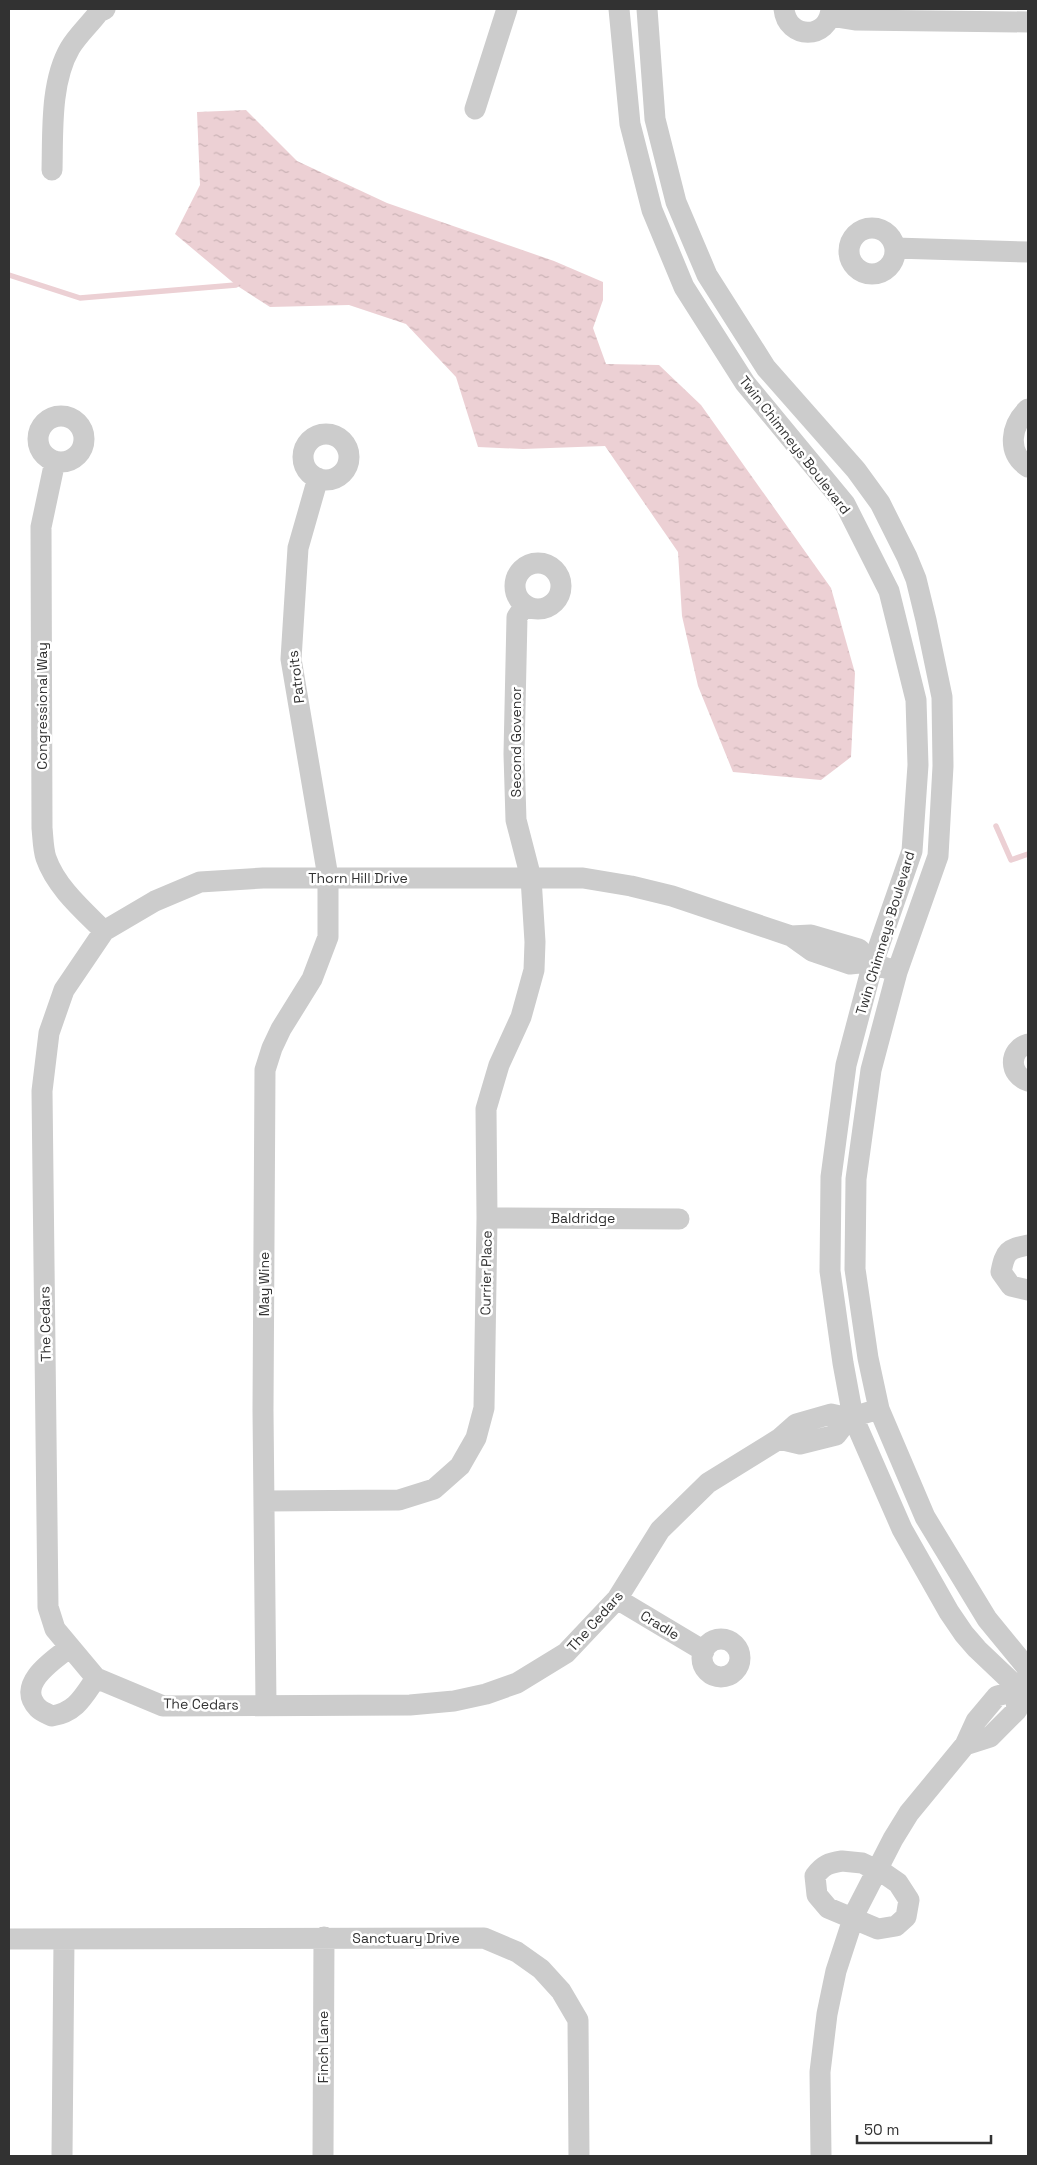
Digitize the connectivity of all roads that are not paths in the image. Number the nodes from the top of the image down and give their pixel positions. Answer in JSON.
{"nodes":[{"id":1,"x":105,"y":9,"type":"edge"},
{"id":2,"x":507,"y":9,"type":"edge"},
{"id":3,"x":619,"y":9,"type":"edge"},
{"id":4,"x":648,"y":9,"type":"edge"},
{"id":5,"x":784,"y":9,"type":"edge"},
{"id":6,"x":830,"y":12,"type":"edge"},
{"id":7,"x":1028,"y":22,"type":"edge"},
{"id":8,"x":475,"y":109,"type":"dead end"},
{"id":9,"x":52,"y":170,"type":"dead end"},
{"id":10,"x":895,"y":248,"type":"dead end"},
{"id":11,"x":1028,"y":252,"type":"edge"},
{"id":12,"x":1028,"y":409,"type":"edge"},
{"id":13,"x":54,"y":461,"type":"dead end"},
{"id":14,"x":1028,"y":466,"type":"edge"},
{"id":15,"x":318,"y":478,"type":"dead end"},
{"id":16,"x":525,"y":605,"type":"dead end"},
{"id":17,"x":328,"y":877,"type":"junction"},
{"id":18,"x":531,"y":878,"type":"junction"},
{"id":19,"x":104,"y":931,"type":"junction"},
{"id":20,"x":871,"y":962,"type":"junction"},
{"id":21,"x":897,"y":972,"type":"junction"},
{"id":22,"x":1028,"y":1044,"type":"edge"},
{"id":23,"x":1028,"y":1081,"type":"edge"},
{"id":24,"x":42,"y":1091,"type":"joint"},
{"id":25,"x":487,"y":1218,"type":"junction"},
{"id":26,"x":679,"y":1218,"type":"dead end"},
{"id":27,"x":1028,"y":1245,"type":"edge"},
{"id":28,"x":1028,"y":1290,"type":"edge"},
{"id":29,"x":879,"y":1409,"type":"junction"},
{"id":30,"x":851,"y":1418,"type":"junction"},
{"id":31,"x":265,"y":1501,"type":"junction"},
{"id":32,"x":617,"y":1599,"type":"junction"},
{"id":33,"x":69,"y":1648,"type":"junction"},
{"id":34,"x":704,"y":1651,"type":"dead end"},
{"id":35,"x":1028,"y":1669,"type":"edge"},
{"id":36,"x":96,"y":1678,"type":"junction"},
{"id":37,"x":1022,"y":1689,"type":"edge"},
{"id":38,"x":266,"y":1705,"type":"junction"},
{"id":39,"x":875,"y":1870,"type":"junction"},
{"id":40,"x":853,"y":1917,"type":"junction"},
{"id":41,"x":324,"y":1937,"type":"junction"},
{"id":42,"x":9,"y":1939,"type":"edge"},
{"id":43,"x":64,"y":1940,"type":"junction"},
{"id":44,"x":62,"y":2156,"type":"edge"},
{"id":45,"x":322,"y":2156,"type":"edge"},
{"id":46,"x":579,"y":2156,"type":"edge"},
{"id":47,"x":821,"y":2156,"type":"edge"}],
"edges":[{"from":1,"to":9,"type":"street"},
{"from":2,"to":8,"type":"street"},
{"from":3,"to":20,"type":"street","name":"Twin Chimneys Boulevard"},
{"from":4,"to":21,"type":"street","name":"Twin Chimneys Boulevard"},
{"from":5,"to":6,"type":"street"},
{"from":6,"to":7,"type":"street"},
{"from":10,"to":11,"type":"street"},
{"from":12,"to":14,"type":"street"},
{"from":13,"to":19,"type":"street","name":"Congressional Way"},
{"from":15,"to":17,"type":"street","name":"Patroits"},
{"from":16,"to":18,"type":"street","name":"Second Govenor"},
{"from":17,"to":18,"type":"street","name":"Thorn Hill Drive"},
{"from":17,"to":19,"type":"street","name":"Thorn Hill Drive"},
{"from":17,"to":31,"type":"street","name":"May Wine"},
{"from":18,"to":20,"type":"street","name":"Thorn Hill Drive"},
{"from":18,"to":25,"type":"street","name":"Currier Place"},
{"from":19,"to":24,"type":"street","name":"Thorn Hill Drive"},
{"from":20,"to":21,"type":"street","name":"Thorn Hill Drive"},
{"from":20,"to":30,"type":"street","name":"Twin Chimneys Boulevard"},
{"from":21,"to":29,"type":"street","name":"Twin Chimneys Boulevard"},
{"from":22,"to":23,"type":"street"},
{"from":24,"to":33,"type":"street","name":"The Cedars"},
{"from":25,"to":26,"type":"street","name":"Baldridge"},
{"from":25,"to":31,"type":"street","name":"Currier Place"},
{"from":27,"to":28,"type":"street"},
{"from":29,"to":30,"type":"street","name":"The Cedars"},
{"from":29,"to":35,"type":"street","name":"Twin Chimneys Boulevard"},
{"from":30,"to":32,"type":"street","name":"The Cedars"},
{"from":30,"to":37,"type":"street","name":"Twin Chimneys Boulevard"},
{"from":31,"to":38,"type":"street","name":"May Wine"},
{"from":32,"to":34,"type":"street","name":"Cradle"},
{"from":32,"to":38,"type":"street","name":"The Cedars"},
{"from":33,"to":36,"type":"street","name":"The Cedars"},
{"from":33,"to":36,"type":"street"},
{"from":36,"to":38,"type":"street","name":"The Cedars"},
{"from":37,"to":39,"type":"street"},
{"from":39,"to":40,"type":"street"},
{"from":39,"to":40,"type":"street"},
{"from":39,"to":40,"type":"street"},
{"from":40,"to":47,"type":"street"},
{"from":41,"to":43,"type":"street","name":"Sanctuary Drive"},
{"from":41,"to":45,"type":"street","name":"Finch Lane"},
{"from":41,"to":46,"type":"street","name":"Sanctuary Drive"},
{"from":42,"to":43,"type":"street","name":"Sanctuary Drive"},
{"from":43,"to":44,"type":"street"}]}
